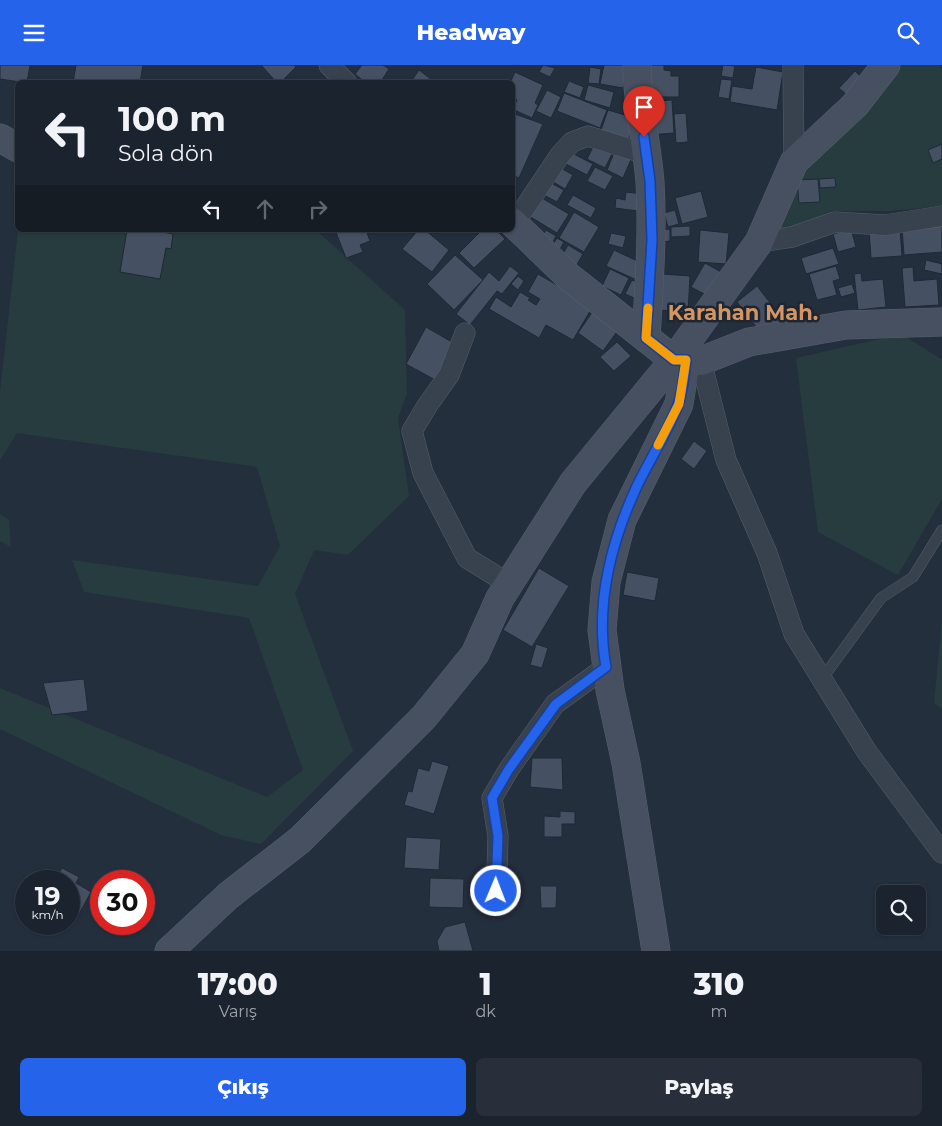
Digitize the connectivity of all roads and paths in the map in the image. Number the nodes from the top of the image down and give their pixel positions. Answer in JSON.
{"nodes":[{"id":1,"x":329,"y":65,"type":"edge"},
{"id":2,"x":637,"y":65,"type":"edge"},
{"id":3,"x":793,"y":65,"type":"edge"},
{"id":4,"x":886,"y":65,"type":"edge"},
{"id":5,"x":344,"y":80,"type":"edge"},
{"id":6,"x":0,"y":137,"type":"edge"},
{"id":7,"x":15,"y":145,"type":"edge"},
{"id":8,"x":646,"y":154,"type":"junction"},
{"id":9,"x":794,"y":162,"type":"junction"},
{"id":10,"x":942,"y":216,"type":"edge"},
{"id":11,"x":515,"y":220,"type":"edge"},
{"id":12,"x":515,"y":225,"type":"edge"},
{"id":13,"x":759,"y":242,"type":"junction"},
{"id":14,"x":942,"y":322,"type":"edge"},
{"id":15,"x":465,"y":333,"type":"dead end"},
{"id":16,"x":646,"y":338,"type":"junction"},
{"id":17,"x":687,"y":360,"type":"junction"},
{"id":18,"x":942,"y":531,"type":"edge"},
{"id":19,"x":509,"y":584,"type":"junction"},
{"id":20,"x":606,"y":667,"type":"junction"},
{"id":21,"x":822,"y":679,"type":"junction"},
{"id":22,"x":942,"y":853,"type":"edge"},
{"id":23,"x":496,"y":906,"type":"dead end"},
{"id":24,"x":169,"y":951,"type":"edge"},
{"id":25,"x":656,"y":951,"type":"edge"}],
"edges":[{"from":1,"to":5,"type":"street"},
{"from":2,"to":8,"type":"street"},
{"from":3,"to":9,"type":"street"},
{"from":4,"to":9,"type":"street"},
{"from":6,"to":7,"type":"street"},
{"from":8,"to":11,"type":"street"},
{"from":8,"to":16,"type":"street"},
{"from":9,"to":13,"type":"street"},
{"from":10,"to":13,"type":"street"},
{"from":12,"to":16,"type":"street"},
{"from":13,"to":17,"type":"street"},
{"from":14,"to":17,"type":"street"},
{"from":15,"to":19,"type":"street"},
{"from":16,"to":17,"type":"street"},
{"from":17,"to":19,"type":"street"},
{"from":17,"to":20,"type":"street"},
{"from":17,"to":21,"type":"street"},
{"from":18,"to":21,"type":"lane"},
{"from":19,"to":24,"type":"street"},
{"from":20,"to":23,"type":"street"},
{"from":20,"to":25,"type":"street"},
{"from":21,"to":22,"type":"street"}]}
